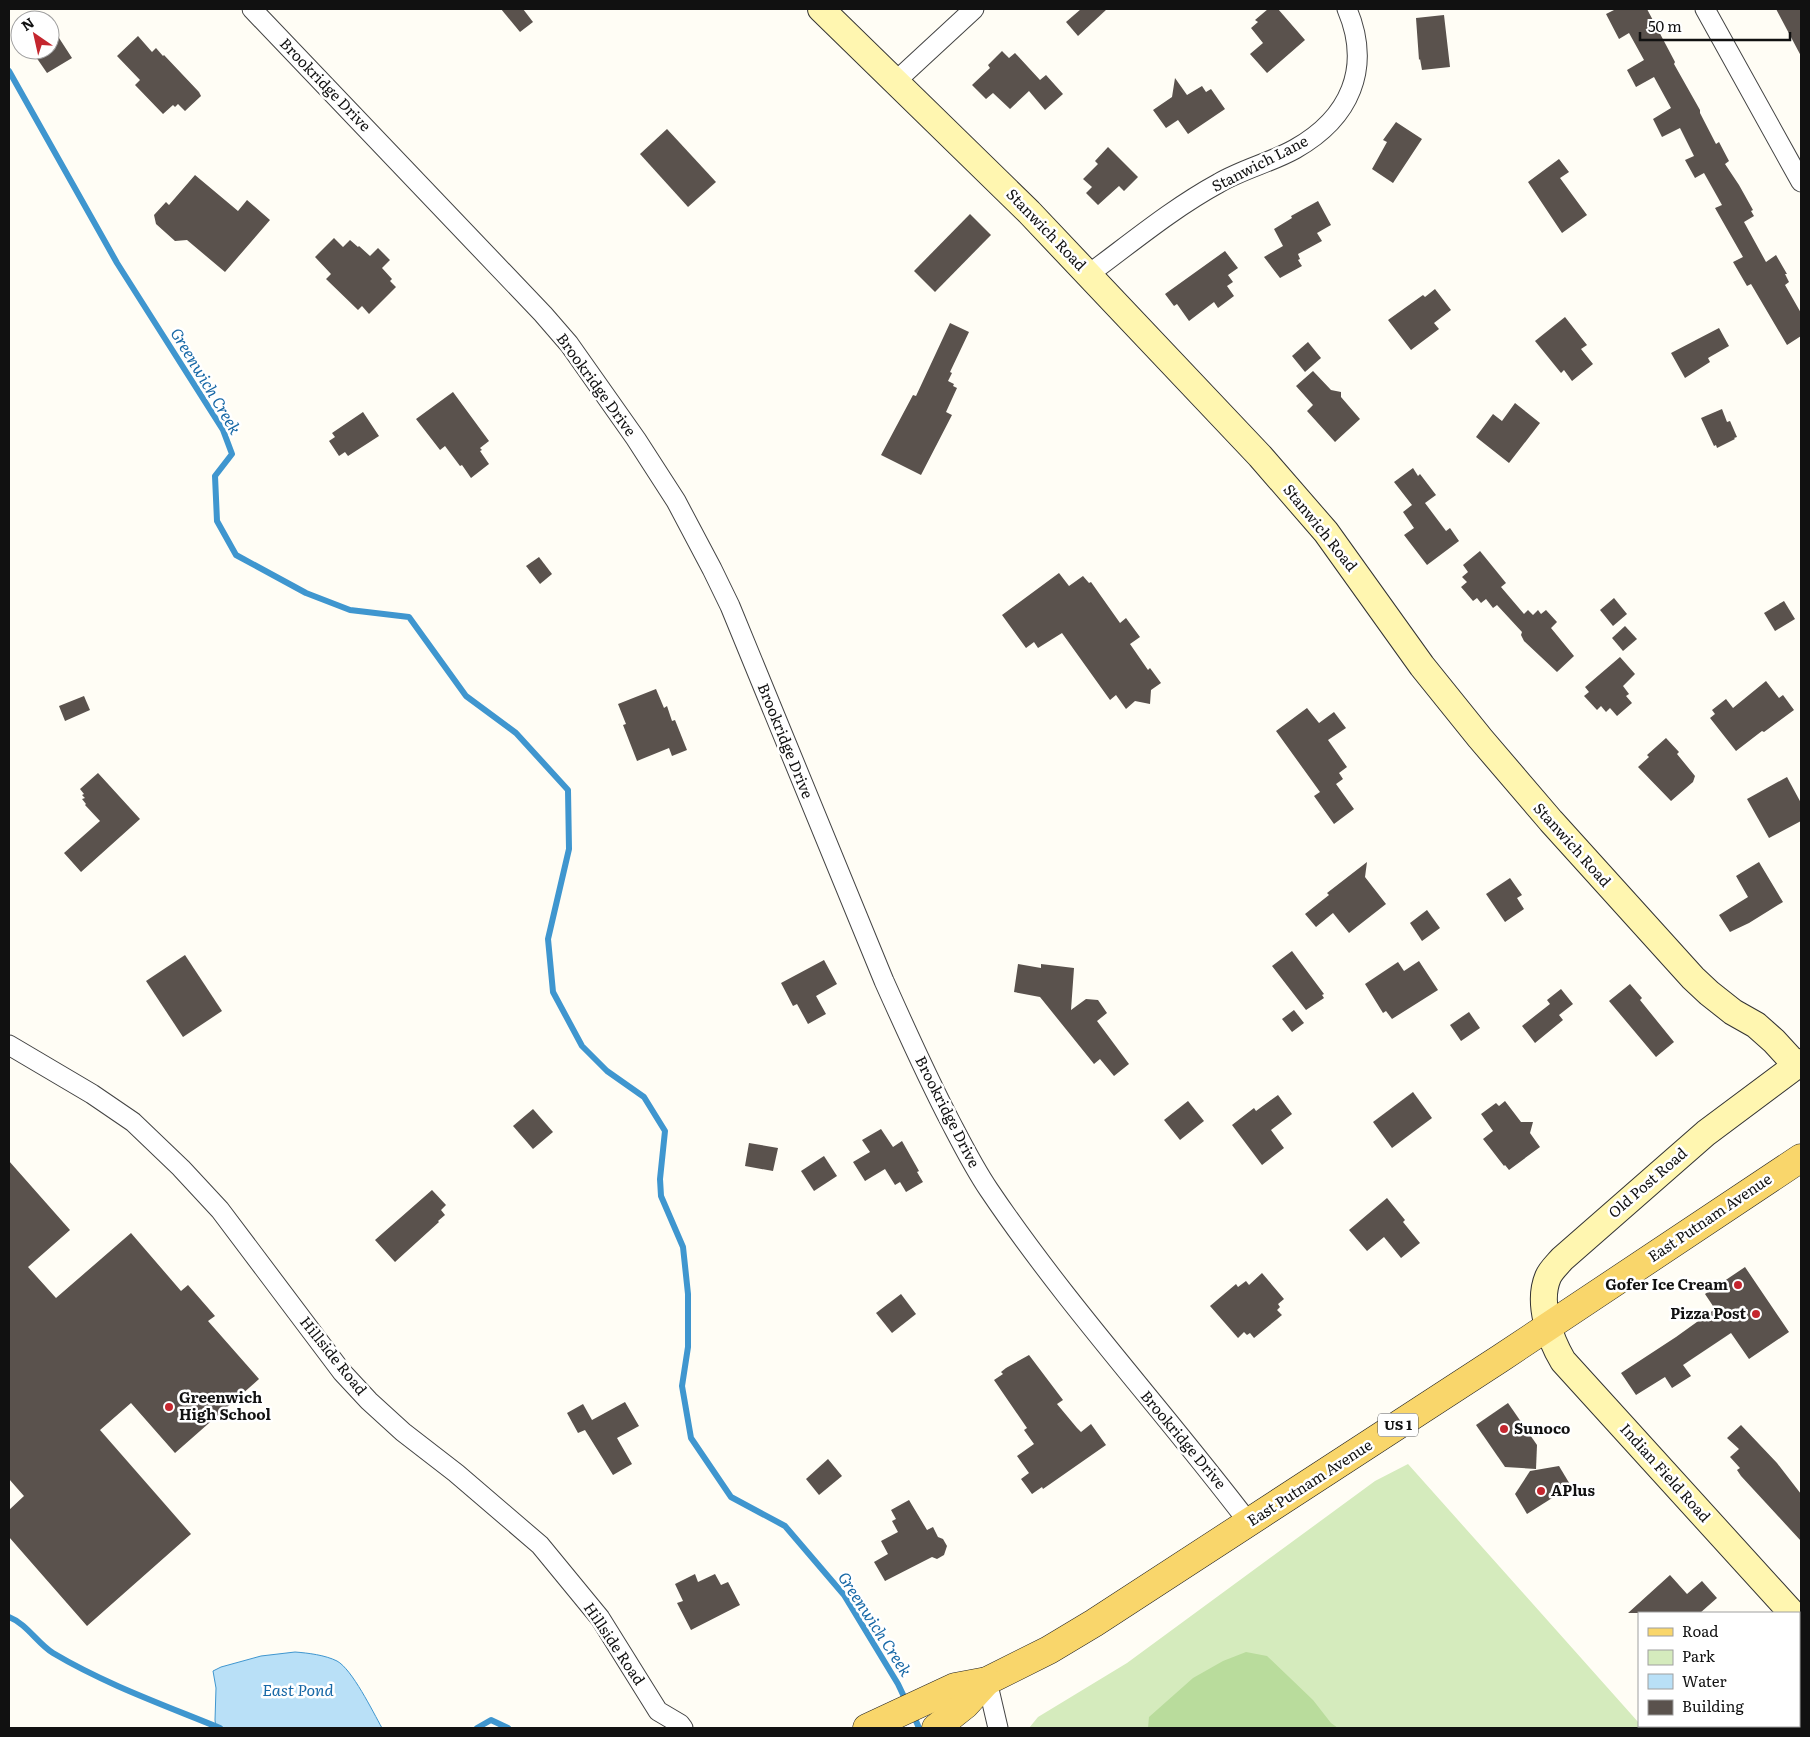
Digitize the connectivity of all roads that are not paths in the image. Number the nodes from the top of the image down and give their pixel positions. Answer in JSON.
{"nodes":[{"id":1,"x":252,"y":9,"type":"edge"},
{"id":2,"x":822,"y":9,"type":"edge"},
{"id":3,"x":974,"y":9,"type":"edge"},
{"id":4,"x":1347,"y":9,"type":"edge"},
{"id":5,"x":1705,"y":9,"type":"edge"},
{"id":6,"x":895,"y":82,"type":"junction"},
{"id":7,"x":1801,"y":182,"type":"edge"},
{"id":8,"x":1089,"y":274,"type":"junction"},
{"id":9,"x":9,"y":1045,"type":"edge"},
{"id":10,"x":1798,"y":1064,"type":"edge"},
{"id":11,"x":1801,"y":1158,"type":"edge"},
{"id":12,"x":1548,"y":1327,"type":"junction"},
{"id":13,"x":1249,"y":1523,"type":"junction"},
{"id":14,"x":1791,"y":1612,"type":"edge"},
{"id":15,"x":987,"y":1681,"type":"junction"},
{"id":16,"x":658,"y":1719,"type":"edge"},
{"id":17,"x":877,"y":1724,"type":"edge"},
{"id":18,"x":683,"y":1728,"type":"edge"},
{"id":19,"x":938,"y":1728,"type":"edge"},
{"id":20,"x":998,"y":1728,"type":"edge"}],
"edges":[{"from":1,"to":13,"type":"street","name":"Brookridge Drive"},
{"from":2,"to":6,"type":"street","name":"Stanwich Road"},
{"from":3,"to":6,"type":"street"},
{"from":4,"to":8,"type":"street","name":"Stanwich Lane"},
{"from":5,"to":7,"type":"street"},
{"from":6,"to":8,"type":"street","name":"Stanwich Road"},
{"from":8,"to":10,"type":"street","name":"Stanwich Road"},
{"from":9,"to":16,"type":"street","name":"Hillside Road"},
{"from":10,"to":12,"type":"street","name":"Old Post Road"},
{"from":11,"to":12,"type":"main road","name":"East Putnam Avenue","number":"US 1"},
{"from":12,"to":13,"type":"main road","name":"East Putnam Avenue","number":"US 1"},
{"from":12,"to":14,"type":"street","name":"Indian Field Road"},
{"from":13,"to":15,"type":"main road","name":"East Putnam Avenue","number":"US 1"},
{"from":15,"to":17,"type":"main road","name":"East Putnam Avenue","number":"US 1"},
{"from":15,"to":19,"type":"main road","name":"East Putnam Avenue","number":"US 1"},
{"from":15,"to":20,"type":"street"},
{"from":16,"to":18,"type":"street","name":"Hillside Road"}]}
